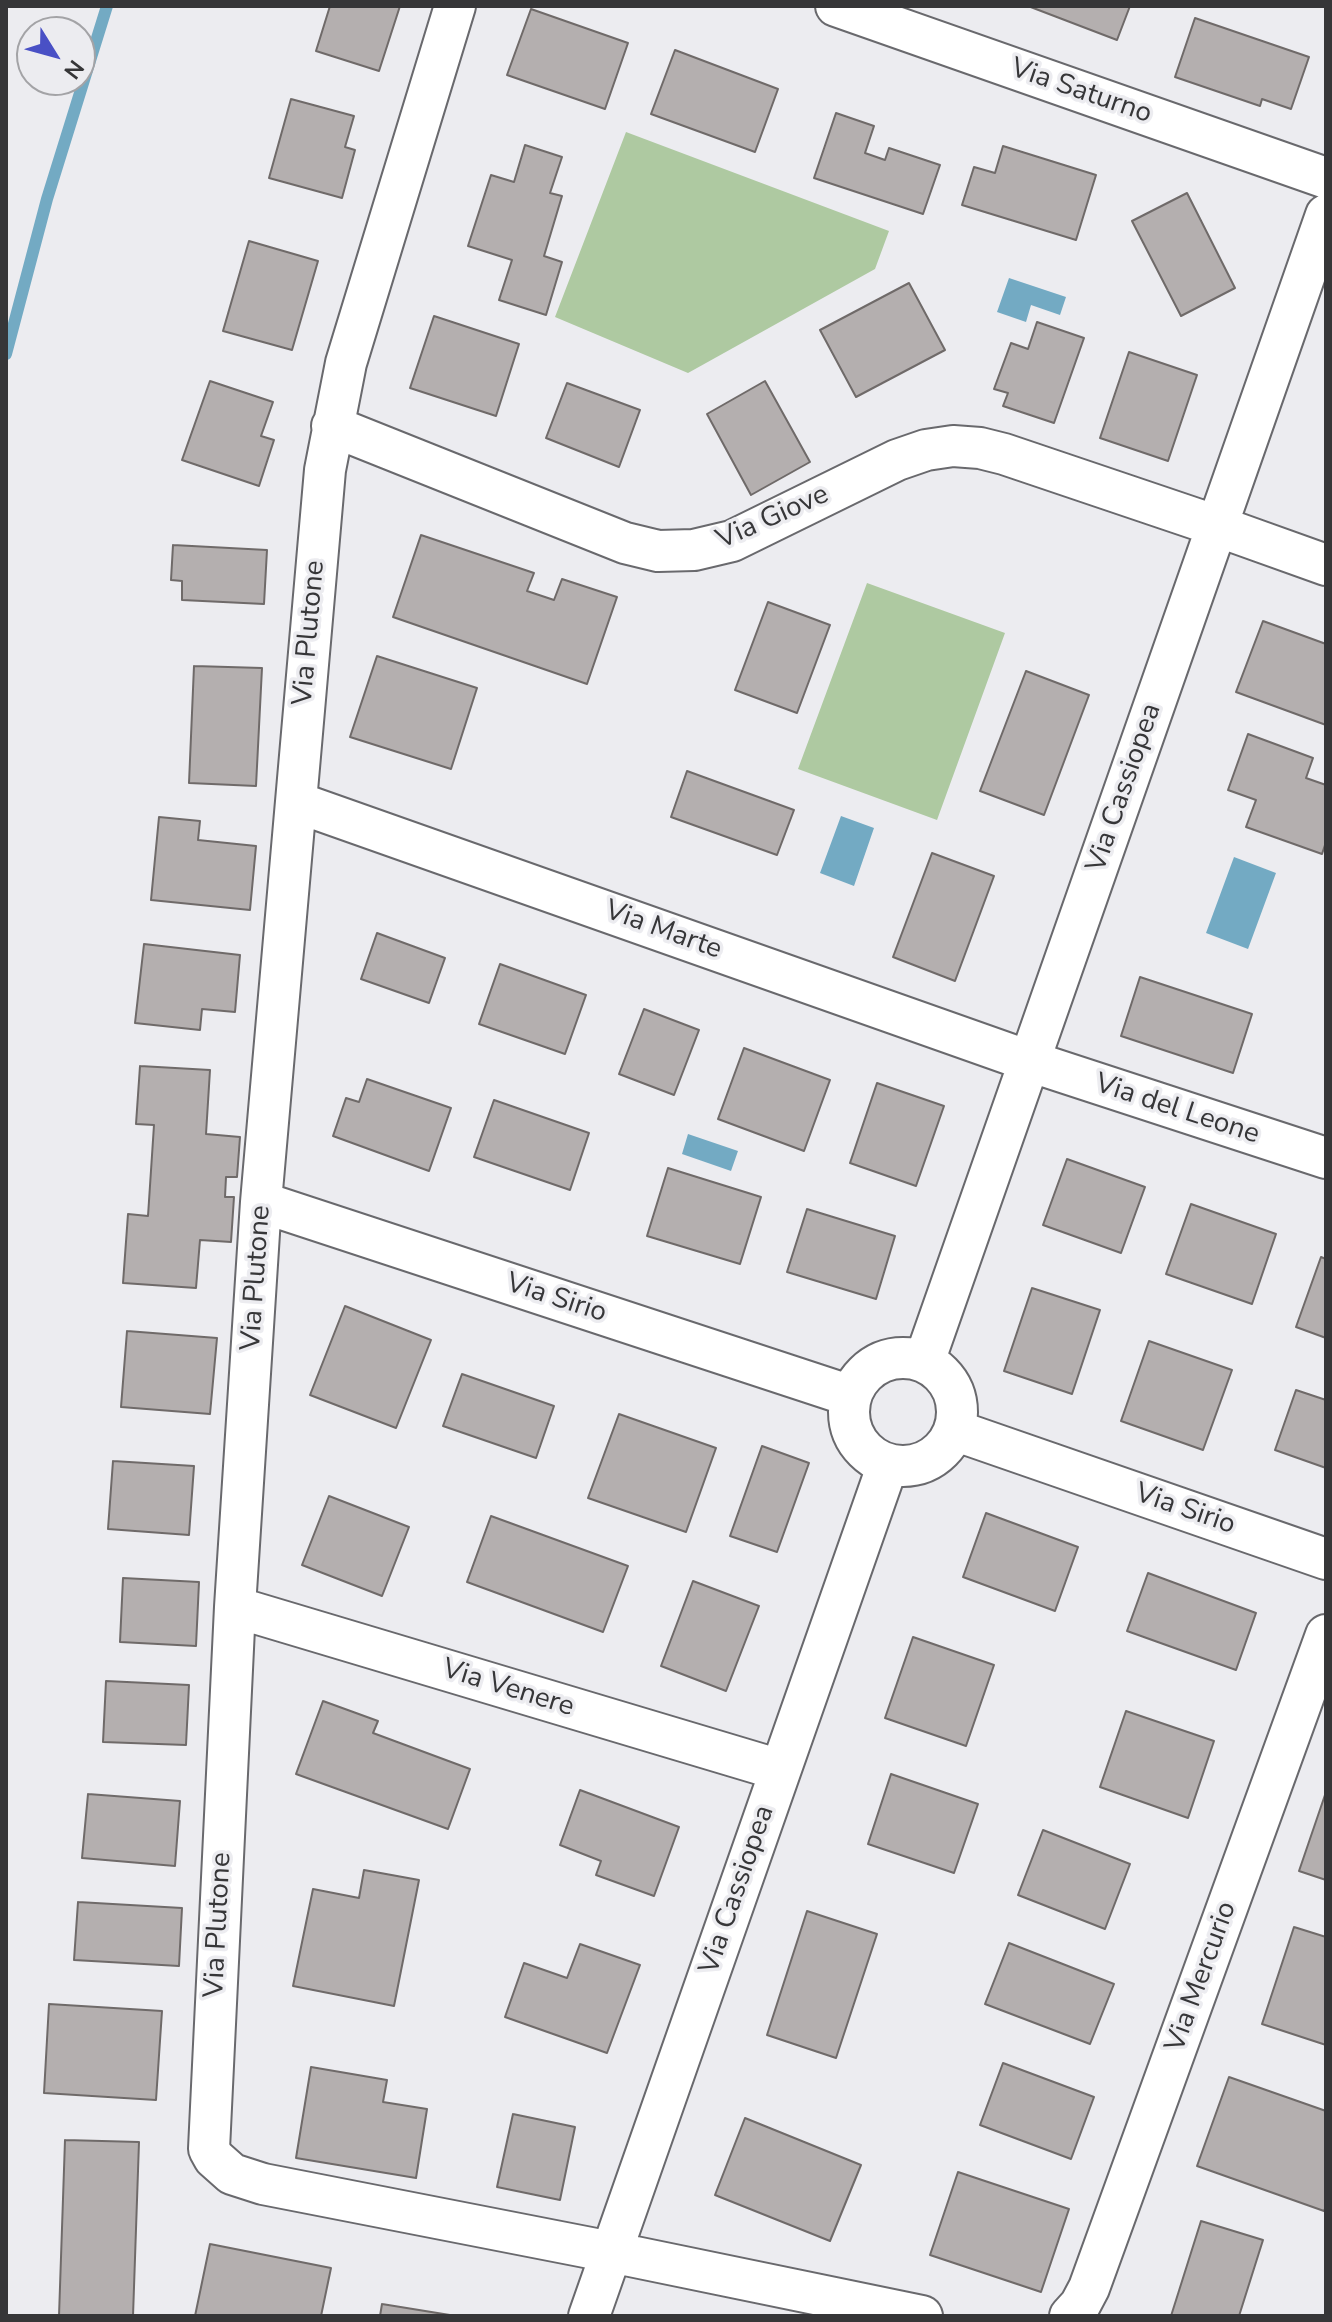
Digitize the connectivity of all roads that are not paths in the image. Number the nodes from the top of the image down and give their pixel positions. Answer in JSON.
{"nodes":[{"id":1,"x":455,"y":6,"type":"edge"},
{"id":2,"x":836,"y":6,"type":"edge"},
{"id":3,"x":1326,"y":178,"type":"edge"},
{"id":4,"x":1326,"y":215,"type":"edge"},
{"id":5,"x":332,"y":426,"type":"junction"},
{"id":6,"x":1217,"y":526,"type":"junction"},
{"id":7,"x":1326,"y":565,"type":"edge"},
{"id":8,"x":296,"y":802,"type":"junction"},
{"id":9,"x":1029,"y":1061,"type":"junction"},
{"id":10,"x":1326,"y":1158,"type":"edge"},
{"id":11,"x":261,"y":1202,"type":"junction"},
{"id":12,"x":924,"y":1362,"type":"junction"},
{"id":13,"x":851,"y":1396,"type":"junction"},
{"id":14,"x":954,"y":1430,"type":"junction"},
{"id":15,"x":888,"y":1464,"type":"junction"},
{"id":16,"x":1326,"y":1559,"type":"edge"},
{"id":17,"x":235,"y":1607,"type":"junction"},
{"id":18,"x":1326,"y":1635,"type":"edge"},
{"id":19,"x":780,"y":1770,"type":"junction"},
{"id":20,"x":611,"y":2252,"type":"junction"},
{"id":21,"x":589,"y":2316,"type":"edge"},
{"id":22,"x":922,"y":2316,"type":"edge"},
{"id":23,"x":1070,"y":2316,"type":"edge"}],
"edges":[{"from":1,"to":5,"type":"street","name":"Via Plutone"},
{"from":2,"to":3,"type":"street","name":"Via Saturno"},
{"from":4,"to":6,"type":"street","name":"Via Cassiopea"},
{"from":5,"to":6,"type":"street","name":"Via Giove"},
{"from":5,"to":8,"type":"street","name":"Via Plutone"},
{"from":6,"to":7,"type":"street","name":"Via Giove"},
{"from":6,"to":9,"type":"street","name":"Via Cassiopea"},
{"from":8,"to":9,"type":"street","name":"Via Marte"},
{"from":8,"to":11,"type":"street","name":"Via Plutone"},
{"from":9,"to":10,"type":"street","name":"Via del Leone"},
{"from":9,"to":12,"type":"street","name":"Via Cassiopea"},
{"from":11,"to":13,"type":"street","name":"Via Sirio"},
{"from":11,"to":17,"type":"street","name":"Via Plutone"},
{"from":12,"to":13,"type":"street"},
{"from":12,"to":14,"type":"street"},
{"from":13,"to":15,"type":"street"},
{"from":14,"to":15,"type":"street"},
{"from":14,"to":16,"type":"street","name":"Via Sirio"},
{"from":15,"to":19,"type":"street","name":"Via Cassiopea"},
{"from":17,"to":19,"type":"street","name":"Via Venere"},
{"from":17,"to":20,"type":"street","name":"Via Plutone"},
{"from":18,"to":23,"type":"street","name":"Via Mercurio"},
{"from":19,"to":20,"type":"street","name":"Via Cassiopea"},
{"from":20,"to":21,"type":"street","name":"Via Cassiopea"},
{"from":20,"to":22,"type":"street"}]}
